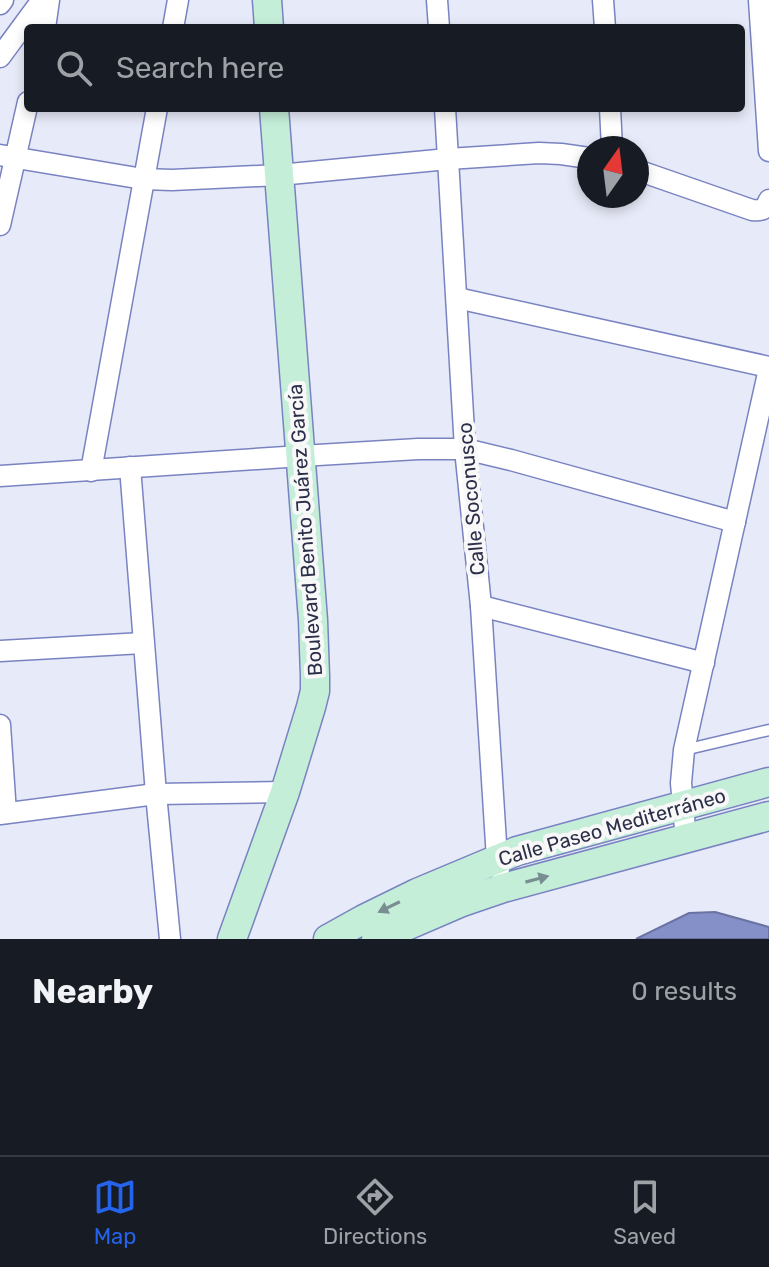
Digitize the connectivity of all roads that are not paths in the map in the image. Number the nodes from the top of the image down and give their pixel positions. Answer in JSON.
{"nodes":[{"id":1,"x":42,"y":0,"type":"edge"},
{"id":2,"x":49,"y":0,"type":"edge"},
{"id":3,"x":178,"y":0,"type":"edge"},
{"id":4,"x":267,"y":0,"type":"edge"},
{"id":5,"x":437,"y":0,"type":"edge"},
{"id":6,"x":603,"y":0,"type":"edge"},
{"id":7,"x":759,"y":0,"type":"edge"},
{"id":8,"x":24,"y":24,"type":"edge"},
{"id":9,"x":24,"y":24,"type":"edge"},
{"id":10,"x":46,"y":24,"type":"edge"},
{"id":11,"x":174,"y":24,"type":"edge"},
{"id":12,"x":269,"y":24,"type":"edge"},
{"id":13,"x":439,"y":24,"type":"edge"},
{"id":14,"x":605,"y":24,"type":"edge"},
{"id":15,"x":766,"y":41,"type":"edge"},
{"id":16,"x":0,"y":57,"type":"edge"},
{"id":17,"x":24,"y":112,"type":"edge"},
{"id":18,"x":156,"y":112,"type":"edge"},
{"id":19,"x":274,"y":112,"type":"edge"},
{"id":20,"x":445,"y":112,"type":"edge"},
{"id":21,"x":610,"y":112,"type":"edge"},
{"id":22,"x":611,"y":136,"type":"edge"},
{"id":23,"x":769,"y":151,"type":"edge"},
{"id":24,"x":8,"y":156,"type":"edge"},
{"id":25,"x":577,"y":156,"type":"edge"},
{"id":26,"x":448,"y":159,"type":"junction"},
{"id":27,"x":649,"y":174,"type":"edge"},
{"id":28,"x":279,"y":175,"type":"junction"},
{"id":29,"x":143,"y":179,"type":"junction"},
{"id":30,"x":769,"y":200,"type":"edge"},
{"id":31,"x":0,"y":225,"type":"edge"},
{"id":32,"x":457,"y":298,"type":"junction"},
{"id":33,"x":769,"y":368,"type":"edge"},
{"id":34,"x":465,"y":449,"type":"junction"},
{"id":35,"x":301,"y":456,"type":"junction"},
{"id":36,"x":130,"y":467,"type":"junction"},
{"id":37,"x":91,"y":471,"type":"junction"},
{"id":38,"x":0,"y":476,"type":"edge"},
{"id":39,"x":735,"y":522,"type":"junction"},
{"id":40,"x":481,"y":606,"type":"junction"},
{"id":41,"x":143,"y":643,"type":"junction"},
{"id":42,"x":0,"y":651,"type":"edge"},
{"id":43,"x":704,"y":663,"type":"junction"},
{"id":44,"x":0,"y":725,"type":"edge"},
{"id":45,"x":769,"y":730,"type":"edge"},
{"id":46,"x":684,"y":750,"type":"junction"},
{"id":47,"x":769,"y":782,"type":"edge"},
{"id":48,"x":285,"y":792,"type":"junction"},
{"id":49,"x":156,"y":794,"type":"junction"},
{"id":50,"x":682,"y":807,"type":"junction"},
{"id":51,"x":3,"y":814,"type":"edge"},
{"id":52,"x":769,"y":816,"type":"edge"},
{"id":53,"x":686,"y":840,"type":"junction"},
{"id":54,"x":497,"y":859,"type":"junction"},
{"id":55,"x":503,"y":888,"type":"junction"},
{"id":56,"x":243,"y":933,"type":"edge"},
{"id":57,"x":170,"y":939,"type":"edge"},
{"id":58,"x":328,"y":939,"type":"edge"},
{"id":59,"x":376,"y":939,"type":"edge"}],
"edges":[{"from":1,"to":9,"type":"street"},
{"from":2,"to":10,"type":"street"},
{"from":3,"to":11,"type":"street"},
{"from":4,"to":12,"type":"street"},
{"from":5,"to":13,"type":"street"},
{"from":6,"to":14,"type":"street"},
{"from":7,"to":15,"type":"street"},
{"from":8,"to":16,"type":"street"},
{"from":15,"to":23,"type":"street"},
{"from":17,"to":24,"type":"street"},
{"from":18,"to":29,"type":"street"},
{"from":19,"to":28,"type":"street","name":"Boulevard Benito Juárez García"},
{"from":20,"to":26,"type":"street","name":"Calle Soconusco"},
{"from":21,"to":22,"type":"street"},
{"from":24,"to":29,"type":"street"},
{"from":24,"to":31,"type":"street"},
{"from":25,"to":26,"type":"street"},
{"from":26,"to":28,"type":"street"},
{"from":26,"to":32,"type":"street","name":"Calle Soconusco"},
{"from":27,"to":30,"type":"street"},
{"from":28,"to":29,"type":"street"},
{"from":28,"to":35,"type":"street","name":"Boulevard Benito Juárez García"},
{"from":29,"to":37,"type":"street"},
{"from":32,"to":33,"type":"street"},
{"from":32,"to":34,"type":"street","name":"Calle Soconusco"},
{"from":33,"to":39,"type":"street"},
{"from":34,"to":35,"type":"street"},
{"from":34,"to":39,"type":"street"},
{"from":34,"to":40,"type":"street","name":"Calle Soconusco"},
{"from":35,"to":36,"type":"street"},
{"from":35,"to":48,"type":"street","name":"Boulevard Benito Juárez García"},
{"from":36,"to":37,"type":"street"},
{"from":36,"to":41,"type":"street"},
{"from":37,"to":38,"type":"street"},
{"from":39,"to":43,"type":"street"},
{"from":40,"to":43,"type":"street"},
{"from":40,"to":54,"type":"street","name":"Calle Soconusco"},
{"from":41,"to":42,"type":"street"},
{"from":41,"to":49,"type":"street"},
{"from":43,"to":46,"type":"street"},
{"from":44,"to":51,"type":"street"},
{"from":45,"to":46,"type":"lane"},
{"from":46,"to":50,"type":"street"},
{"from":47,"to":50,"type":"street","name":"Calle Paseo Mediterráneo"},
{"from":48,"to":49,"type":"street"},
{"from":48,"to":56,"type":"street","name":"Boulevard Benito Juárez García"},
{"from":49,"to":51,"type":"street"},
{"from":49,"to":57,"type":"street"},
{"from":50,"to":53,"type":"street"},
{"from":50,"to":54,"type":"street","name":"Calle Paseo Mediterráneo"},
{"from":52,"to":53,"type":"street","name":"Calle Paseo Mediterráneo"},
{"from":55,"to":53,"type":"street","name":"Calle Paseo Mediterráneo","one_way":true},
{"from":54,"to":55,"type":"street","name":"Calle Soconusco"},
{"from":54,"to":58,"type":"street","name":"Calle Paseo Mediterráneo","one_way":true},
{"from":55,"to":59,"type":"street","name":"Calle Paseo Mediterráneo"}]}
